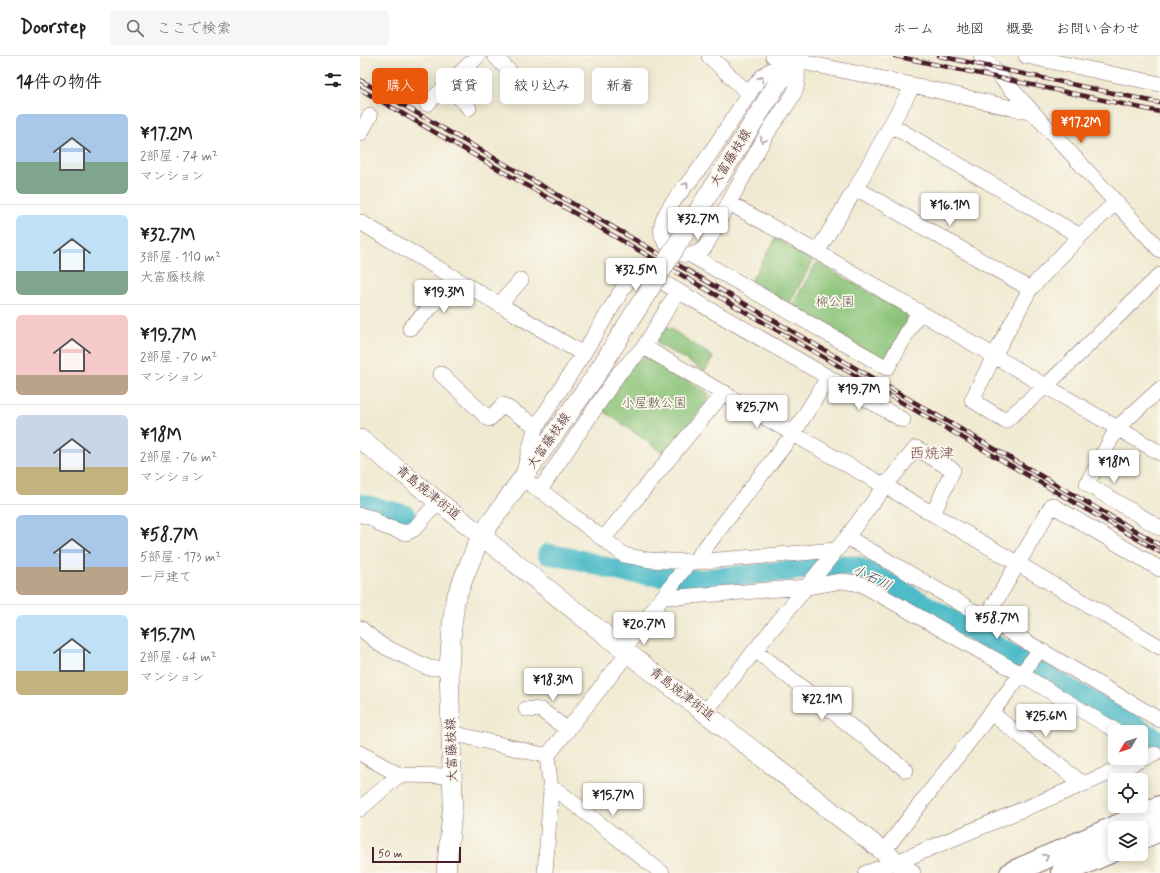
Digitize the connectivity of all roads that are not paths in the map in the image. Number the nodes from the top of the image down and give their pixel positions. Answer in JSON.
{"nodes":[{"id":1,"x":478,"y":56,"type":"edge"},
{"id":2,"x":495,"y":56,"type":"edge"},
{"id":3,"x":709,"y":56,"type":"edge"},
{"id":4,"x":773,"y":56,"type":"edge"},
{"id":5,"x":981,"y":56,"type":"edge"},
{"id":6,"x":1085,"y":56,"type":"edge"},
{"id":7,"x":1034,"y":57,"type":"edge"},
{"id":8,"x":798,"y":59,"type":"edge"},
{"id":9,"x":1074,"y":66,"type":"junction"},
{"id":10,"x":465,"y":68,"type":"edge"},
{"id":11,"x":506,"y":68,"type":"edge"},
{"id":12,"x":1160,"y":84,"type":"edge"},
{"id":13,"x":913,"y":85,"type":"junction"},
{"id":14,"x":749,"y":94,"type":"junction"},
{"id":15,"x":436,"y":95,"type":"edge"},
{"id":16,"x":428,"y":103,"type":"edge"},
{"id":17,"x":465,"y":104,"type":"edge"},
{"id":18,"x":468,"y":108,"type":"dead end"},
{"id":19,"x":1033,"y":113,"type":"junction"},
{"id":20,"x":370,"y":116,"type":"dead end"},
{"id":21,"x":891,"y":125,"type":"junction"},
{"id":22,"x":360,"y":134,"type":"edge"},
{"id":23,"x":856,"y":188,"type":"junction"},
{"id":24,"x":1116,"y":202,"type":"junction"},
{"id":25,"x":729,"y":203,"type":"junction"},
{"id":26,"x":360,"y":222,"type":"edge"},
{"id":27,"x":1080,"y":236,"type":"junction"},
{"id":28,"x":1160,"y":250,"type":"edge"},
{"id":29,"x":817,"y":252,"type":"junction"},
{"id":30,"x":691,"y":255,"type":"junction"},
{"id":31,"x":1160,"y":275,"type":"edge"},
{"id":32,"x":458,"y":280,"type":"junction"},
{"id":33,"x":521,"y":280,"type":"dead end"},
{"id":34,"x":1030,"y":289,"type":"junction"},
{"id":35,"x":678,"y":291,"type":"junction"},
{"id":36,"x":500,"y":304,"type":"junction"},
{"id":37,"x":919,"y":312,"type":"junction"},
{"id":38,"x":410,"y":328,"type":"dead end"},
{"id":39,"x":644,"y":347,"type":"junction"},
{"id":40,"x":583,"y":354,"type":"junction"},
{"id":41,"x":994,"y":356,"type":"junction"},
{"id":42,"x":441,"y":374,"type":"dead end"},
{"id":43,"x":828,"y":378,"type":"junction"},
{"id":44,"x":1046,"y":386,"type":"junction"},
{"id":45,"x":1160,"y":389,"type":"edge"},
{"id":46,"x":724,"y":392,"type":"junction"},
{"id":47,"x":903,"y":420,"type":"dead end"},
{"id":48,"x":536,"y":426,"type":"junction"},
{"id":49,"x":1117,"y":428,"type":"junction"},
{"id":50,"x":793,"y":434,"type":"junction"},
{"id":51,"x":360,"y":439,"type":"edge"},
{"id":52,"x":1160,"y":453,"type":"edge"},
{"id":53,"x":522,"y":479,"type":"junction"},
{"id":54,"x":885,"y":486,"type":"junction"},
{"id":55,"x":540,"y":490,"type":"junction"},
{"id":56,"x":438,"y":502,"type":"junction"},
{"id":57,"x":932,"y":514,"type":"junction"},
{"id":58,"x":360,"y":515,"type":"edge"},
{"id":59,"x":1160,"y":528,"type":"edge"},
{"id":60,"x":481,"y":536,"type":"junction"},
{"id":61,"x":847,"y":537,"type":"junction"},
{"id":62,"x":603,"y":539,"type":"junction"},
{"id":63,"x":836,"y":550,"type":"junction"},
{"id":64,"x":689,"y":564,"type":"junction"},
{"id":65,"x":1018,"y":564,"type":"junction"},
{"id":66,"x":1160,"y":569,"type":"edge"},
{"id":67,"x":807,"y":586,"type":"junction"},
{"id":68,"x":666,"y":594,"type":"junction"},
{"id":69,"x":986,"y":618,"type":"junction"},
{"id":70,"x":360,"y":628,"type":"edge"},
{"id":71,"x":1160,"y":647,"type":"edge"},
{"id":72,"x":755,"y":650,"type":"junction"},
{"id":73,"x":1040,"y":650,"type":"junction"},
{"id":74,"x":626,"y":651,"type":"junction"},
{"id":75,"x":449,"y":668,"type":"junction"},
{"id":76,"x":1021,"y":674,"type":"junction"},
{"id":77,"x":526,"y":709,"type":"dead end"},
{"id":78,"x":705,"y":712,"type":"junction"},
{"id":79,"x":991,"y":713,"type":"junction"},
{"id":80,"x":1160,"y":720,"type":"edge"},
{"id":81,"x":1108,"y":726,"type":"edge"},
{"id":82,"x":568,"y":730,"type":"junction"},
{"id":83,"x":452,"y":733,"type":"junction"},
{"id":84,"x":1148,"y":749,"type":"edge"},
{"id":85,"x":360,"y":753,"type":"edge"},
{"id":86,"x":1158,"y":755,"type":"edge"},
{"id":87,"x":547,"y":756,"type":"junction"},
{"id":88,"x":906,"y":770,"type":"dead end"},
{"id":89,"x":399,"y":775,"type":"junction"},
{"id":90,"x":453,"y":776,"type":"junction"},
{"id":91,"x":1083,"y":784,"type":"junction"},
{"id":92,"x":551,"y":790,"type":"junction"},
{"id":93,"x":1160,"y":807,"type":"edge"},
{"id":94,"x":360,"y":809,"type":"edge"},
{"id":95,"x":1160,"y":830,"type":"edge"},
{"id":96,"x":1148,"y":835,"type":"edge"},
{"id":97,"x":1108,"y":853,"type":"edge"},
{"id":98,"x":897,"y":862,"type":"edge"},
{"id":99,"x":446,"y":873,"type":"edge"},
{"id":100,"x":545,"y":873,"type":"edge"},
{"id":101,"x":662,"y":873,"type":"edge"},
{"id":102,"x":866,"y":873,"type":"edge"},
{"id":103,"x":1010,"y":873,"type":"edge"},
{"id":104,"x":1062,"y":873,"type":"edge"}],
"edges":[{"from":1,"to":10,"type":"street"},
{"from":2,"to":11,"type":"street"},
{"from":3,"to":14,"type":"street"},
{"from":4,"to":8,"type":"street"},
{"from":5,"to":19,"type":"street"},
{"from":6,"to":9,"type":"street"},
{"from":7,"to":9,"type":"street"},
{"from":8,"to":13,"type":"street"},
{"from":14,"to":8,"type":"street","one_way":true},
{"from":8,"to":25,"type":"street","one_way":true},
{"from":8,"to":53,"type":"main road","name":"大富藤枝線","bridge":true},
{"from":9,"to":12,"type":"street"},
{"from":13,"to":19,"type":"street"},
{"from":13,"to":21,"type":"street"},
{"from":30,"to":14,"type":"street","one_way":true},
{"from":15,"to":16,"type":"street"},
{"from":17,"to":18,"type":"street"},
{"from":19,"to":24,"type":"street"},
{"from":20,"to":22,"type":"street"},
{"from":21,"to":23,"type":"street"},
{"from":21,"to":27,"type":"street"},
{"from":23,"to":29,"type":"street"},
{"from":23,"to":34,"type":"street"},
{"from":24,"to":27,"type":"street"},
{"from":24,"to":28,"type":"street"},
{"from":25,"to":29,"type":"street"},
{"from":25,"to":30,"type":"street"},
{"from":26,"to":32,"type":"street"},
{"from":27,"to":34,"type":"street"},
{"from":29,"to":37,"type":"street"},
{"from":30,"to":37,"type":"street"},
{"from":31,"to":44,"type":"street"},
{"from":32,"to":36,"type":"street"},
{"from":32,"to":38,"type":"street"},
{"from":33,"to":36,"type":"street"},
{"from":34,"to":41,"type":"street"},
{"from":35,"to":39,"type":"street"},
{"from":35,"to":40,"type":"street"},
{"from":35,"to":43,"type":"street"},
{"from":36,"to":40,"type":"street"},
{"from":37,"to":41,"type":"street"},
{"from":39,"to":46,"type":"street"},
{"from":39,"to":55,"type":"street"},
{"from":40,"to":48,"type":"street"},
{"from":41,"to":44,"type":"street"},
{"from":41,"to":44,"type":"street"},
{"from":42,"to":48,"type":"street"},
{"from":43,"to":47,"type":"street"},
{"from":43,"to":50,"type":"street"},
{"from":44,"to":49,"type":"street"},
{"from":45,"to":49,"type":"street"},
{"from":46,"to":50,"type":"street"},
{"from":46,"to":62,"type":"street"},
{"from":48,"to":53,"type":"street"},
{"from":49,"to":52,"type":"street"},
{"from":49,"to":59,"type":"street"},
{"from":50,"to":54,"type":"street"},
{"from":50,"to":64,"type":"street"},
{"from":51,"to":56,"type":"main road","name":"青島焼津街道"},
{"from":53,"to":55,"type":"street"},
{"from":53,"to":60,"type":"main road","name":"大富藤枝線"},
{"from":54,"to":57,"type":"street"},
{"from":54,"to":57,"type":"street"},
{"from":54,"to":61,"type":"street"},
{"from":55,"to":62,"type":"street"},
{"from":56,"to":58,"type":"street"},
{"from":56,"to":60,"type":"main road","name":"青島焼津街道"},
{"from":57,"to":65,"type":"street"},
{"from":60,"to":74,"type":"main road","name":"青島焼津街道"},
{"from":60,"to":75,"type":"main road","name":"大富藤枝線"},
{"from":61,"to":63,"type":"street"},
{"from":61,"to":69,"type":"street"},
{"from":62,"to":64,"type":"street"},
{"from":63,"to":64,"type":"street"},
{"from":63,"to":67,"type":"street"},
{"from":64,"to":68,"type":"street"},
{"from":65,"to":66,"type":"street"},
{"from":65,"to":69,"type":"street"},
{"from":65,"to":71,"type":"street"},
{"from":67,"to":68,"type":"street"},
{"from":67,"to":72,"type":"street"},
{"from":67,"to":76,"type":"street"},
{"from":68,"to":74,"type":"street"},
{"from":69,"to":73,"type":"street"},
{"from":70,"to":75,"type":"street"},
{"from":72,"to":78,"type":"street"},
{"from":72,"to":88,"type":"street"},
{"from":73,"to":76,"type":"street"},
{"from":73,"to":80,"type":"street"},
{"from":74,"to":78,"type":"main road","name":"青島焼津街道"},
{"from":74,"to":82,"type":"street"},
{"from":75,"to":83,"type":"main road","name":"大富藤枝線"},
{"from":76,"to":79,"type":"street"},
{"from":76,"to":81,"type":"street"},
{"from":77,"to":82,"type":"street"},
{"from":78,"to":98,"type":"main road","name":"青島焼津街道"},
{"from":79,"to":91,"type":"street"},
{"from":79,"to":98,"type":"street"},
{"from":82,"to":87,"type":"street"},
{"from":83,"to":87,"type":"street"},
{"from":83,"to":90,"type":"main road","name":"大富藤枝線"},
{"from":84,"to":86,"type":"street"},
{"from":85,"to":89,"type":"street"},
{"from":86,"to":91,"type":"street"},
{"from":87,"to":92,"type":"street"},
{"from":89,"to":90,"type":"street"},
{"from":89,"to":94,"type":"street"},
{"from":90,"to":99,"type":"main road","name":"大富藤枝線"},
{"from":91,"to":98,"type":"street"},
{"from":92,"to":100,"type":"street"},
{"from":92,"to":101,"type":"street"},
{"from":103,"to":93,"type":"highway","one_way":true},
{"from":95,"to":96,"type":"highway"},
{"from":97,"to":104,"type":"highway"},
{"from":98,"to":102,"type":"street"}]}
